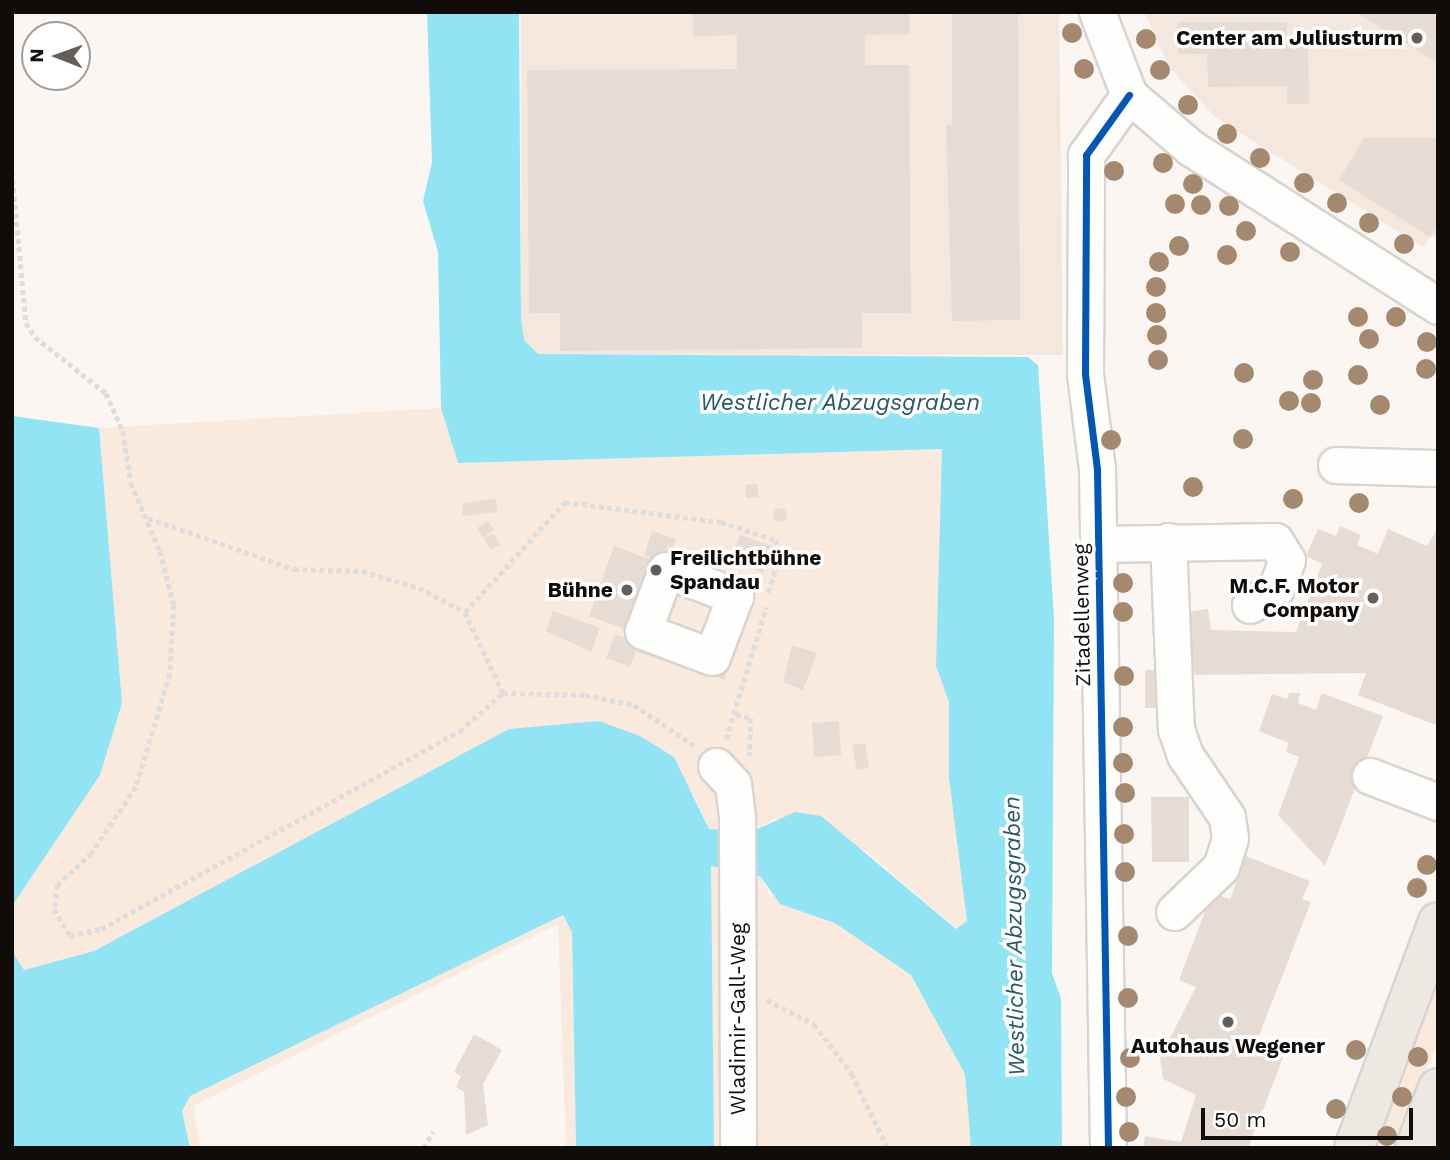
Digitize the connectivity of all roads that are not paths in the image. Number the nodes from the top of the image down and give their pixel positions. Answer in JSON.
{"nodes":[{"id":1,"x":1097,"y":12,"type":"edge"},
{"id":2,"x":1129,"y":96,"type":"junction"},
{"id":3,"x":1438,"y":306,"type":"edge"},
{"id":4,"x":1336,"y":465,"type":"dead end"},
{"id":5,"x":1438,"y":468,"type":"edge"},
{"id":6,"x":1168,"y":541,"type":"junction"},
{"id":7,"x":1098,"y":544,"type":"junction"},
{"id":8,"x":1250,"y":605,"type":"dead end"},
{"id":9,"x":716,"y":766,"type":"road end"},
{"id":10,"x":1370,"y":776,"type":"dead end"},
{"id":11,"x":1438,"y":802,"type":"edge"},
{"id":12,"x":1174,"y":912,"type":"dead end"},
{"id":13,"x":1438,"y":922,"type":"edge"},
{"id":14,"x":1438,"y":1088,"type":"edge"},
{"id":15,"x":738,"y":1148,"type":"edge"},
{"id":16,"x":1108,"y":1148,"type":"edge"},
{"id":17,"x":1354,"y":1148,"type":"edge"},
{"id":18,"x":1415,"y":1148,"type":"edge"}],
"edges":[{"from":1,"to":2,"type":"street"},
{"from":2,"to":3,"type":"street"},
{"from":2,"to":7,"type":"street","name":"Zitadellenweg"},
{"from":4,"to":5,"type":"street"},
{"from":6,"to":7,"type":"street"},
{"from":6,"to":8,"type":"street"},
{"from":6,"to":12,"type":"street"},
{"from":7,"to":16,"type":"street","name":"Zitadellenweg"},
{"from":9,"to":15,"type":"street","name":"Wladimir-Gall-Weg"},
{"from":10,"to":11,"type":"street"},
{"from":13,"to":17,"type":"main road"},
{"from":14,"to":18,"type":"main road"}]}
